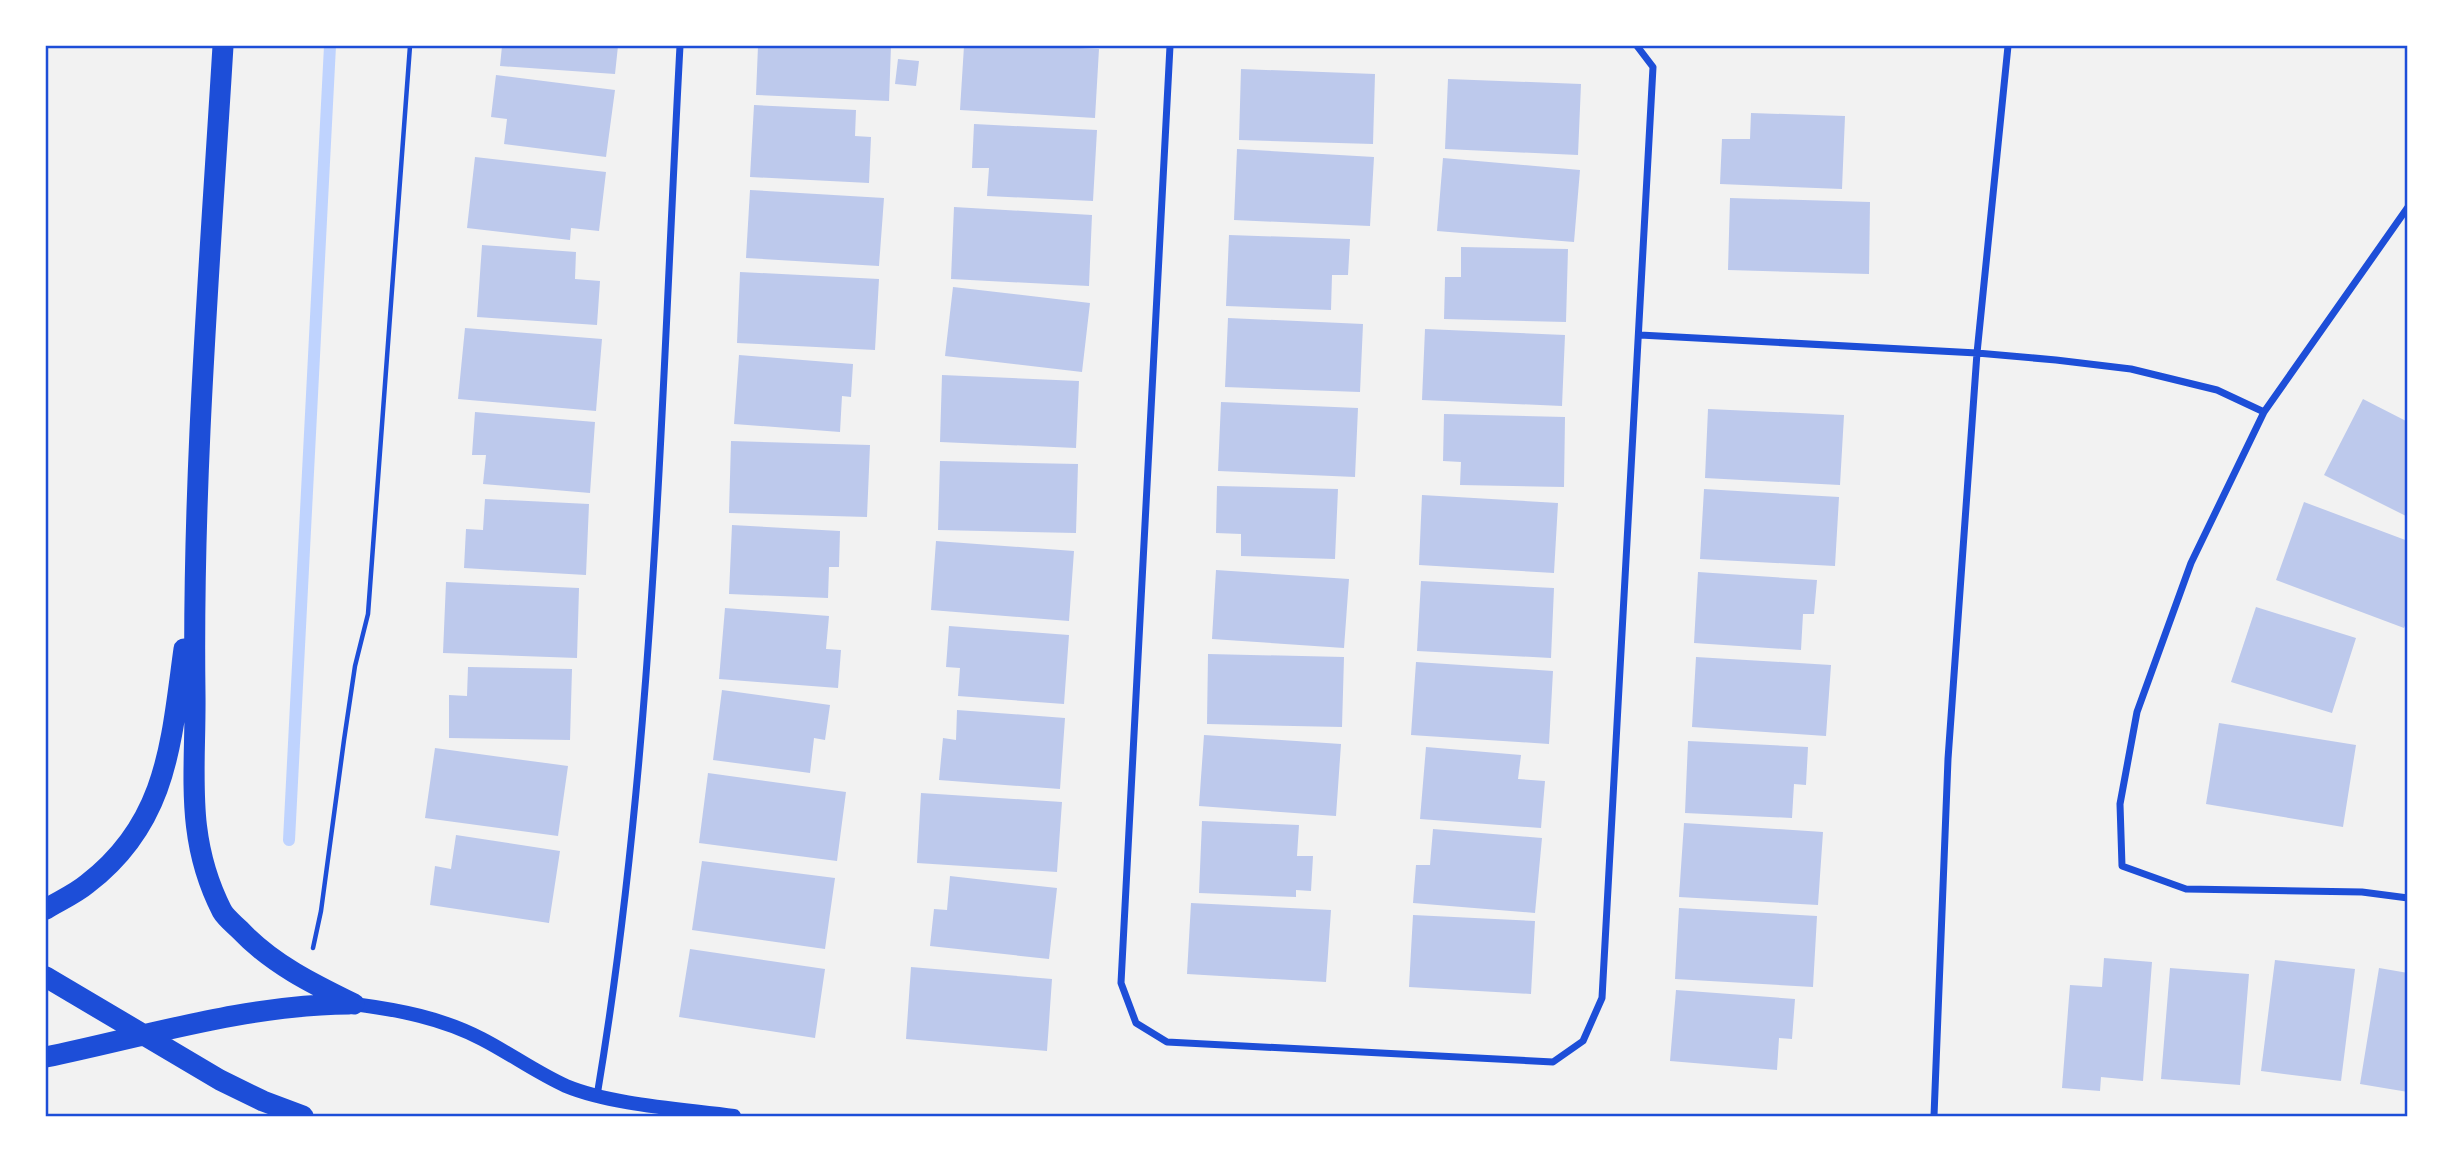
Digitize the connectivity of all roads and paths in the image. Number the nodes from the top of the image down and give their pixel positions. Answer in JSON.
{"nodes":[{"id":1,"x":223,"y":46,"type":"edge"},
{"id":2,"x":410,"y":46,"type":"edge"},
{"id":3,"x":680,"y":46,"type":"edge"},
{"id":4,"x":1170,"y":46,"type":"edge"},
{"id":5,"x":1637,"y":46,"type":"edge"},
{"id":6,"x":2008,"y":46,"type":"edge"},
{"id":7,"x":2407,"y":207,"type":"edge"},
{"id":8,"x":1640,"y":335,"type":"junction"},
{"id":9,"x":1977,"y":353,"type":"junction"},
{"id":10,"x":2264,"y":412,"type":"junction"},
{"id":11,"x":193,"y":584,"type":"junction"},
{"id":12,"x":2407,"y":898,"type":"edge"},
{"id":13,"x":46,"y":909,"type":"edge"},
{"id":14,"x":315,"y":943,"type":"dead end"},
{"id":15,"x":46,"y":977,"type":"edge"},
{"id":16,"x":354,"y":1004,"type":"junction"},
{"id":17,"x":146,"y":1035,"type":"junction"},
{"id":18,"x":46,"y":1057,"type":"edge"},
{"id":19,"x":597,"y":1096,"type":"junction"},
{"id":20,"x":303,"y":1116,"type":"edge"},
{"id":21,"x":734,"y":1116,"type":"edge"},
{"id":22,"x":1934,"y":1116,"type":"edge"}],
"edges":[{"from":1,"to":11,"type":"highway"},
{"from":2,"to":14,"type":"path"},
{"from":3,"to":19,"type":"street"},
{"from":4,"to":8,"type":"street"},
{"from":5,"to":8,"type":"street"},
{"from":6,"to":9,"type":"street"},
{"from":7,"to":10,"type":"street"},
{"from":8,"to":9,"type":"street"},
{"from":9,"to":10,"type":"street"},
{"from":9,"to":22,"type":"street"},
{"from":10,"to":12,"type":"street"},
{"from":11,"to":13,"type":"highway"},
{"from":11,"to":16,"type":"highway"},
{"from":15,"to":17,"type":"highway"},
{"from":16,"to":17,"type":"highway"},
{"from":16,"to":19,"type":"main road"},
{"from":17,"to":18,"type":"highway"},
{"from":17,"to":20,"type":"highway"},
{"from":19,"to":21,"type":"main road"}]}
